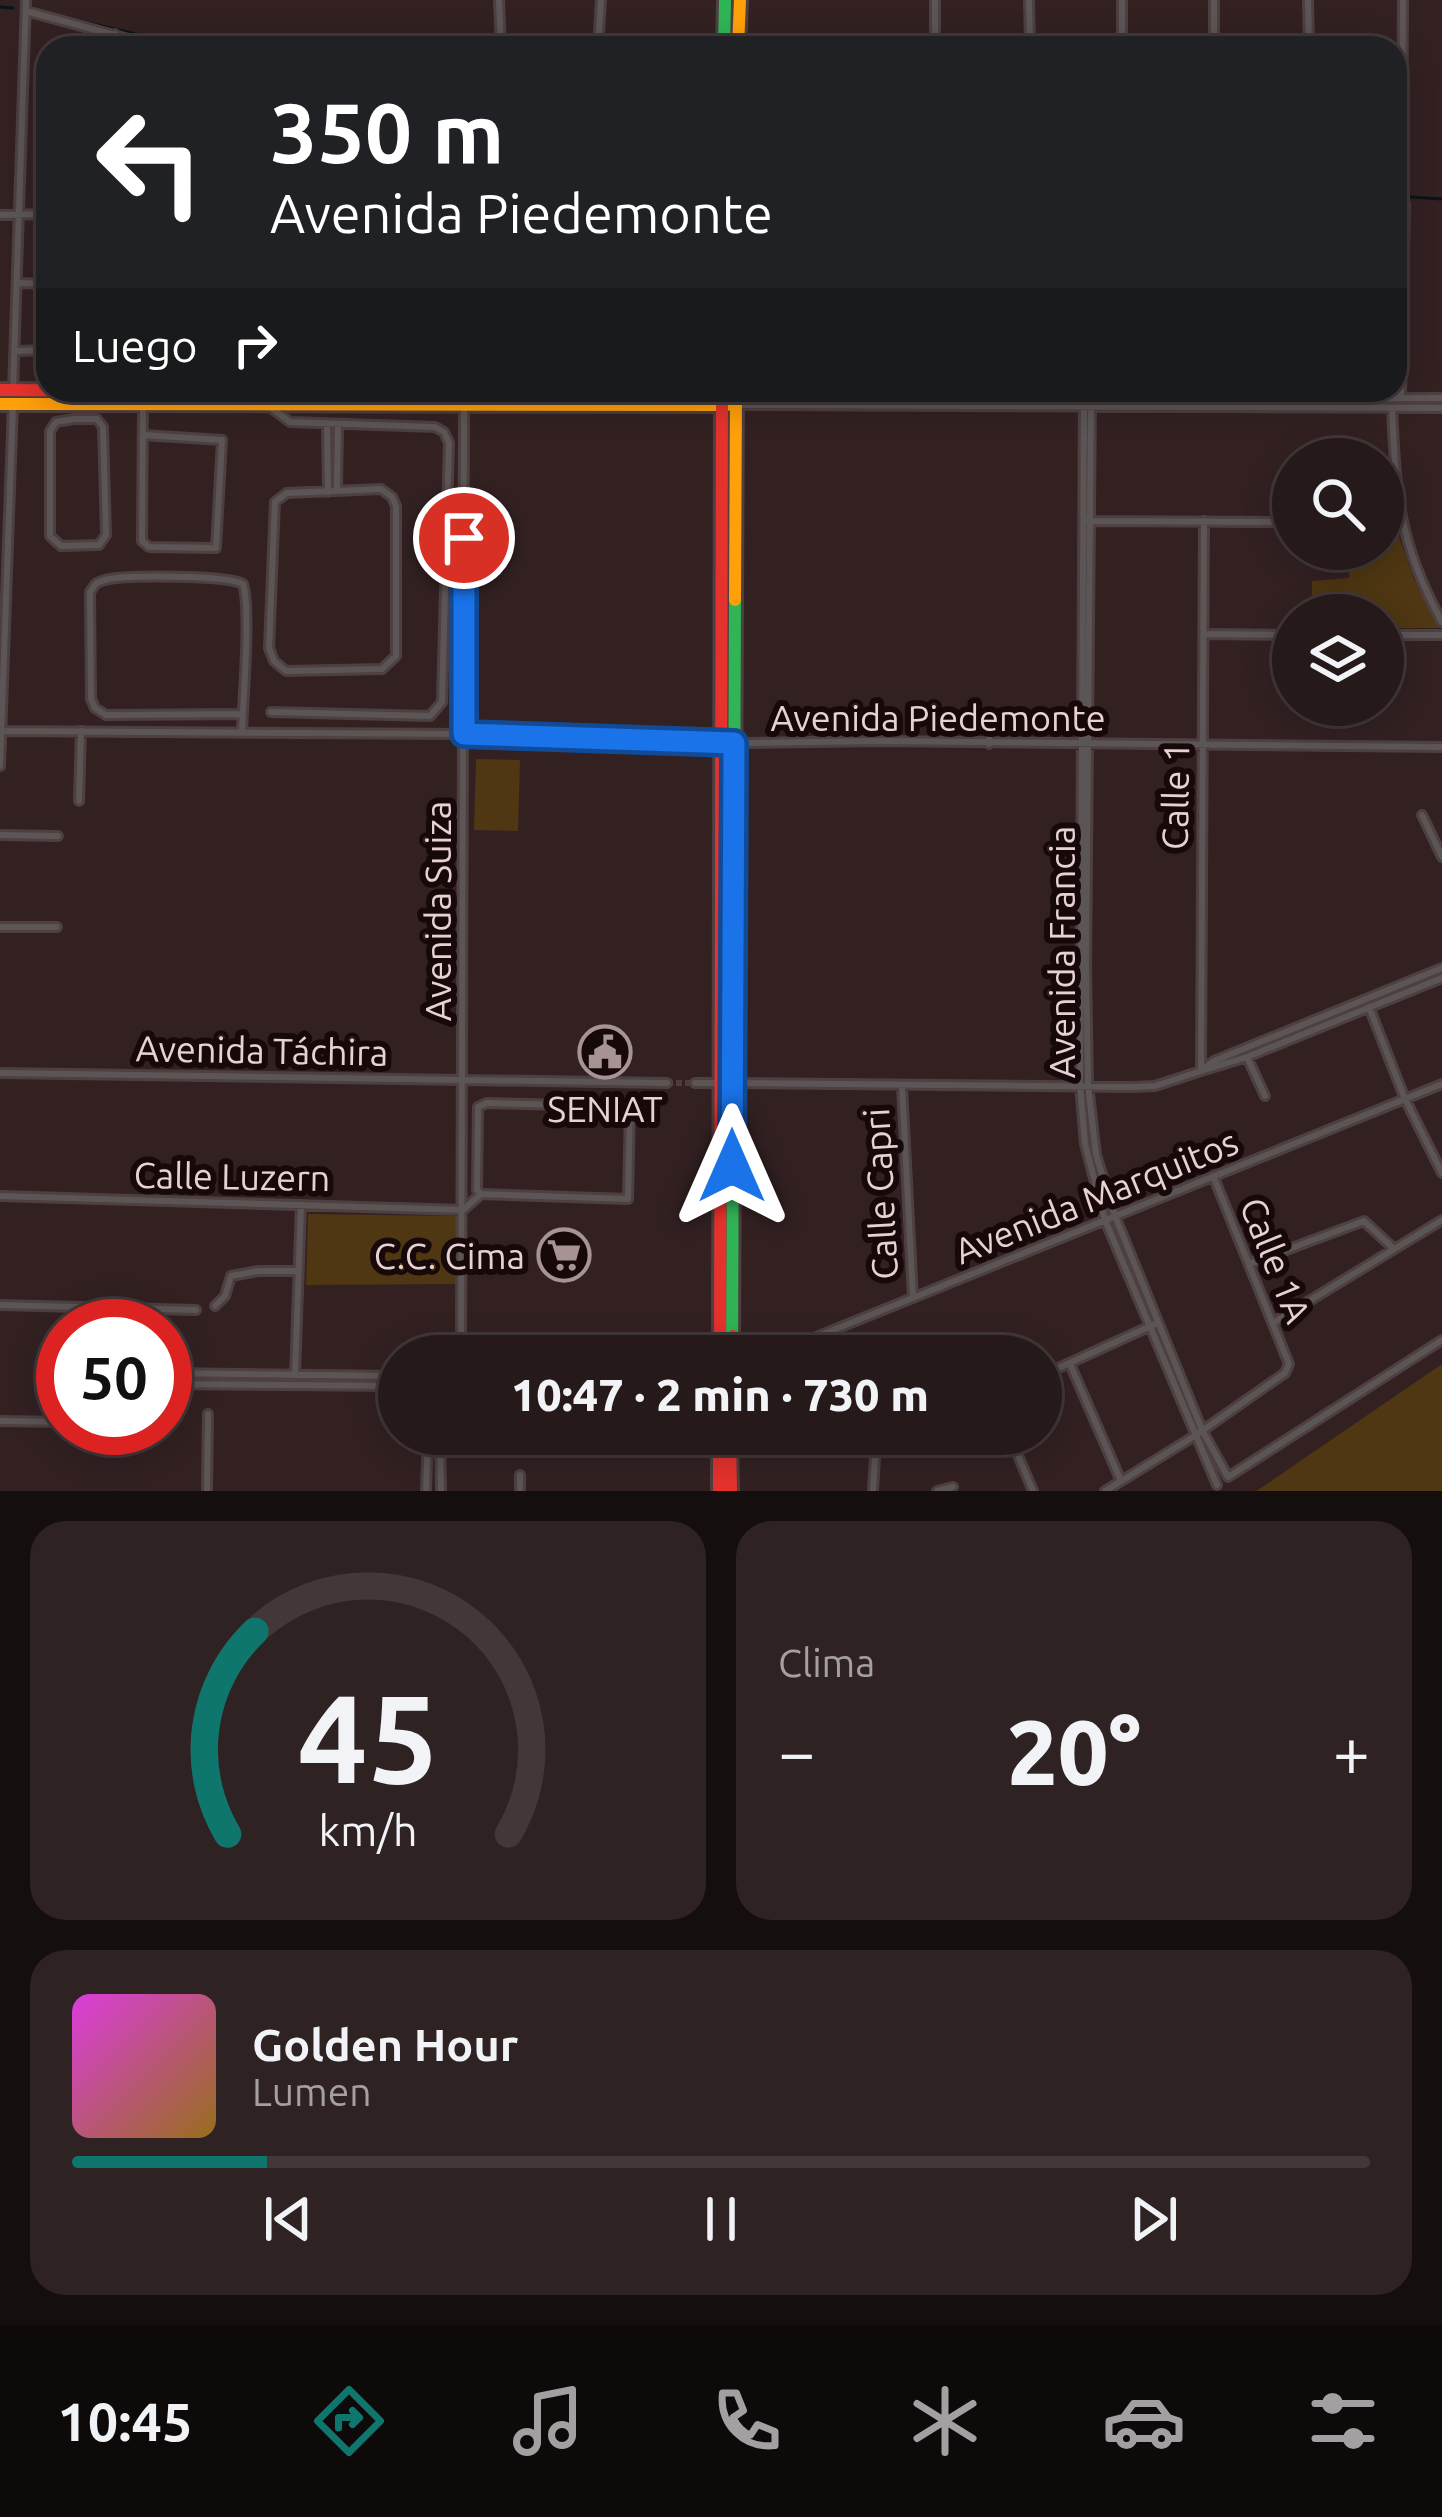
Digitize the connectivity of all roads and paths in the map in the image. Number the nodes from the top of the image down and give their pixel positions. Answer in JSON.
{"nodes":[{"id":1,"x":26,"y":0,"type":"edge"},
{"id":2,"x":499,"y":0,"type":"edge"},
{"id":3,"x":601,"y":0,"type":"edge"},
{"id":4,"x":725,"y":0,"type":"edge"},
{"id":5,"x":740,"y":0,"type":"edge"},
{"id":6,"x":935,"y":0,"type":"edge"},
{"id":7,"x":1029,"y":0,"type":"edge"},
{"id":8,"x":1122,"y":0,"type":"edge"},
{"id":9,"x":1214,"y":0,"type":"edge"},
{"id":10,"x":1309,"y":0,"type":"edge"},
{"id":11,"x":1403,"y":0,"type":"edge"},
{"id":12,"x":25,"y":11,"type":"junction"},
{"id":13,"x":115,"y":34,"type":"joint"},
{"id":14,"x":122,"y":36,"type":"edge"},
{"id":15,"x":500,"y":36,"type":"edge"},
{"id":16,"x":599,"y":36,"type":"edge"},
{"id":17,"x":724,"y":36,"type":"edge"},
{"id":18,"x":738,"y":36,"type":"edge"},
{"id":19,"x":934,"y":36,"type":"edge"},
{"id":20,"x":1030,"y":36,"type":"edge"},
{"id":21,"x":1122,"y":36,"type":"edge"},
{"id":22,"x":1214,"y":36,"type":"edge"},
{"id":23,"x":1309,"y":36,"type":"edge"},
{"id":24,"x":1403,"y":36,"type":"edge"},
{"id":25,"x":0,"y":214,"type":"edge"},
{"id":26,"x":36,"y":214,"type":"edge"},
{"id":27,"x":18,"y":215,"type":"junction"},
{"id":28,"x":19,"y":284,"type":"junction"},
{"id":29,"x":36,"y":284,"type":"edge"},
{"id":30,"x":36,"y":350,"type":"edge"},
{"id":31,"x":16,"y":351,"type":"junction"},
{"id":32,"x":7,"y":397,"type":"edge"},
{"id":33,"x":1407,"y":398,"type":"edge"},
{"id":34,"x":1442,"y":398,"type":"edge"},
{"id":35,"x":346,"y":402,"type":"edge"},
{"id":36,"x":464,"y":402,"type":"edge"},
{"id":37,"x":729,"y":402,"type":"edge"},
{"id":38,"x":1036,"y":402,"type":"edge"},
{"id":39,"x":1081,"y":402,"type":"edge"},
{"id":40,"x":1091,"y":402,"type":"edge"},
{"id":41,"x":1087,"y":403,"type":"junction"},
{"id":42,"x":143,"y":404,"type":"junction"},
{"id":43,"x":267,"y":404,"type":"junction"},
{"id":44,"x":1392,"y":408,"type":"junction"},
{"id":45,"x":1442,"y":408,"type":"edge"},
{"id":46,"x":74,"y":412,"type":"junction"},
{"id":47,"x":326,"y":423,"type":"junction"},
{"id":48,"x":338,"y":424,"type":"junction"},
{"id":49,"x":143,"y":435,"type":"junction"},
{"id":50,"x":1394,"y":438,"type":"edge"},
{"id":51,"x":333,"y":491,"type":"junction"},
{"id":52,"x":1204,"y":521,"type":"junction"},
{"id":53,"x":1272,"y":521,"type":"edge"},
{"id":54,"x":1088,"y":522,"type":"junction"},
{"id":55,"x":1404,"y":534,"type":"edge"},
{"id":56,"x":446,"y":538,"type":"junction"},
{"id":57,"x":464,"y":538,"type":"junction"},
{"id":58,"x":3,"y":602,"type":"edge"},
{"id":59,"x":1442,"y":622,"type":"edge"},
{"id":60,"x":1204,"y":634,"type":"junction"},
{"id":61,"x":1272,"y":634,"type":"edge"},
{"id":62,"x":1404,"y":635,"type":"edge"},
{"id":63,"x":1442,"y":635,"type":"edge"},
{"id":64,"x":272,"y":712,"type":"dead end"},
{"id":65,"x":242,"y":714,"type":"junction"},
{"id":66,"x":988,"y":724,"type":"dead end"},
{"id":67,"x":2,"y":731,"type":"edge"},
{"id":68,"x":81,"y":731,"type":"junction"},
{"id":69,"x":242,"y":732,"type":"junction"},
{"id":70,"x":464,"y":734,"type":"junction"},
{"id":71,"x":728,"y":743,"type":"junction"},
{"id":72,"x":988,"y":744,"type":"junction"},
{"id":73,"x":1085,"y":744,"type":"junction"},
{"id":74,"x":1203,"y":746,"type":"junction"},
{"id":75,"x":1442,"y":747,"type":"edge"},
{"id":76,"x":0,"y":766,"type":"edge"},
{"id":77,"x":79,"y":801,"type":"dead end"},
{"id":78,"x":1422,"y":815,"type":"dead end"},
{"id":79,"x":0,"y":835,"type":"edge"},
{"id":80,"x":58,"y":836,"type":"dead end"},
{"id":81,"x":1442,"y":856,"type":"edge"},
{"id":82,"x":0,"y":927,"type":"edge"},
{"id":83,"x":57,"y":927,"type":"dead end"},
{"id":84,"x":1442,"y":968,"type":"edge"},
{"id":85,"x":1442,"y":978,"type":"edge"},
{"id":86,"x":1369,"y":1007,"type":"junction"},
{"id":87,"x":1247,"y":1057,"type":"junction"},
{"id":88,"x":1216,"y":1065,"type":"junction"},
{"id":89,"x":1201,"y":1071,"type":"junction"},
{"id":90,"x":0,"y":1073,"type":"edge"},
{"id":91,"x":463,"y":1078,"type":"junction"},
{"id":92,"x":667,"y":1083,"type":"tunnel mouth"},
{"id":93,"x":695,"y":1083,"type":"tunnel mouth"},
{"id":94,"x":727,"y":1083,"type":"junction"},
{"id":95,"x":1442,"y":1084,"type":"edge"},
{"id":96,"x":1084,"y":1085,"type":"junction"},
{"id":97,"x":902,"y":1086,"type":"junction"},
{"id":98,"x":1265,"y":1096,"type":"dead end"},
{"id":99,"x":1405,"y":1099,"type":"junction"},
{"id":100,"x":1442,"y":1173,"type":"edge"},
{"id":101,"x":1214,"y":1178,"type":"junction"},
{"id":102,"x":481,"y":1194,"type":"junction"},
{"id":103,"x":0,"y":1196,"type":"edge"},
{"id":104,"x":301,"y":1204,"type":"junction"},
{"id":105,"x":464,"y":1210,"type":"junction"},
{"id":106,"x":1115,"y":1216,"type":"junction"},
{"id":107,"x":1105,"y":1220,"type":"junction"},
{"id":108,"x":1442,"y":1220,"type":"edge"},
{"id":109,"x":1392,"y":1247,"type":"junction"},
{"id":110,"x":1249,"y":1264,"type":"junction"},
{"id":111,"x":298,"y":1271,"type":"junction"},
{"id":112,"x":913,"y":1300,"type":"junction"},
{"id":113,"x":0,"y":1305,"type":"edge"},
{"id":114,"x":215,"y":1306,"type":"dead end"},
{"id":115,"x":196,"y":1310,"type":"dead end"},
{"id":116,"x":1155,"y":1323,"type":"junction"},
{"id":117,"x":1273,"y":1323,"type":"junction"},
{"id":118,"x":732,"y":1330,"type":"junction"},
{"id":119,"x":461,"y":1335,"type":"edge"},
{"id":120,"x":722,"y":1335,"type":"edge"},
{"id":121,"x":730,"y":1335,"type":"edge"},
{"id":122,"x":734,"y":1335,"type":"edge"},
{"id":123,"x":823,"y":1335,"type":"edge"},
{"id":124,"x":1442,"y":1340,"type":"edge"},
{"id":125,"x":1070,"y":1364,"type":"junction"},
{"id":126,"x":1062,"y":1367,"type":"edge"},
{"id":127,"x":192,"y":1373,"type":"edge"},
{"id":128,"x":295,"y":1376,"type":"junction"},
{"id":129,"x":378,"y":1376,"type":"edge"},
{"id":130,"x":192,"y":1384,"type":"edge"},
{"id":131,"x":378,"y":1387,"type":"edge"},
{"id":132,"x":208,"y":1414,"type":"dead end"},
{"id":133,"x":0,"y":1421,"type":"edge"},
{"id":134,"x":36,"y":1422,"type":"edge"},
{"id":135,"x":1199,"y":1432,"type":"junction"},
{"id":136,"x":428,"y":1455,"type":"edge"},
{"id":137,"x":440,"y":1455,"type":"edge"},
{"id":138,"x":719,"y":1455,"type":"edge"},
{"id":139,"x":730,"y":1455,"type":"edge"},
{"id":140,"x":876,"y":1455,"type":"edge"},
{"id":141,"x":1018,"y":1455,"type":"edge"},
{"id":142,"x":520,"y":1475,"type":"dead end"},
{"id":143,"x":1228,"y":1477,"type":"junction"},
{"id":144,"x":1121,"y":1481,"type":"junction"},
{"id":145,"x":1217,"y":1485,"type":"junction"},
{"id":146,"x":953,"y":1487,"type":"dead end"},
{"id":147,"x":207,"y":1491,"type":"edge"},
{"id":148,"x":427,"y":1491,"type":"edge"},
{"id":149,"x":441,"y":1491,"type":"edge"},
{"id":150,"x":520,"y":1491,"type":"edge"},
{"id":151,"x":719,"y":1491,"type":"edge"},
{"id":152,"x":731,"y":1491,"type":"edge"},
{"id":153,"x":873,"y":1491,"type":"edge"},
{"id":154,"x":938,"y":1491,"type":"edge"},
{"id":155,"x":1033,"y":1491,"type":"edge"},
{"id":156,"x":1105,"y":1491,"type":"edge"},
{"id":157,"x":1208,"y":1491,"type":"edge"}],
"edges":[{"from":1,"to":12,"type":"street"},
{"from":2,"to":15,"type":"street"},
{"from":3,"to":16,"type":"street"},
{"from":4,"to":17,"type":"main road"},
{"from":5,"to":18,"type":"main road"},
{"from":6,"to":19,"type":"street"},
{"from":7,"to":20,"type":"street"},
{"from":8,"to":21,"type":"street"},
{"from":9,"to":22,"type":"street"},
{"from":10,"to":23,"type":"street"},
{"from":11,"to":24,"type":"street"},
{"from":12,"to":13,"type":"street"},
{"from":12,"to":27,"type":"street"},
{"from":13,"to":14,"type":"street"},
{"from":25,"to":27,"type":"street"},
{"from":26,"to":27,"type":"street"},
{"from":27,"to":28,"type":"street"},
{"from":28,"to":29,"type":"street"},
{"from":28,"to":31,"type":"street"},
{"from":30,"to":31,"type":"street"},
{"from":31,"to":32,"type":"street"},
{"from":32,"to":46,"type":"main road"},
{"from":32,"to":58,"type":"street"},
{"from":33,"to":34,"type":"street"},
{"from":35,"to":43,"type":"main road"},
{"from":36,"to":57,"type":"street","name":"Avenida Suiza"},
{"from":37,"to":71,"type":"main road"},
{"from":38,"to":41,"type":"street"},
{"from":39,"to":41,"type":"street"},
{"from":40,"to":41,"type":"street"},
{"from":41,"to":44,"type":"street"},
{"from":41,"to":54,"type":"street","name":"Avenida Francia"},
{"from":42,"to":43,"type":"main road"},
{"from":42,"to":46,"type":"main road"},
{"from":42,"to":49,"type":"street"},
{"from":43,"to":47,"type":"street"},
{"from":44,"to":45,"type":"street"},
{"from":44,"to":50,"type":"street"},
{"from":46,"to":46,"type":"street"},
{"from":47,"to":48,"type":"street"},
{"from":47,"to":51,"type":"street"},
{"from":48,"to":51,"type":"street"},
{"from":48,"to":56,"type":"street"},
{"from":49,"to":49,"type":"street"},
{"from":51,"to":51,"type":"street"},
{"from":52,"to":53,"type":"street"},
{"from":52,"to":54,"type":"street"},
{"from":52,"to":60,"type":"street","name":"Calle 1"},
{"from":54,"to":73,"type":"street","name":"Avenida Francia"},
{"from":55,"to":59,"type":"street"},
{"from":56,"to":57,"type":"street"},
{"from":56,"to":64,"type":"street"},
{"from":57,"to":70,"type":"street","name":"Avenida Suiza"},
{"from":58,"to":67,"type":"street"},
{"from":60,"to":61,"type":"street"},
{"from":60,"to":74,"type":"street","name":"Calle 1"},
{"from":62,"to":63,"type":"street"},
{"from":65,"to":65,"type":"street"},
{"from":65,"to":69,"type":"street"},
{"from":66,"to":72,"type":"street"},
{"from":67,"to":68,"type":"street","name":"Avenida Piedemonte"},
{"from":67,"to":76,"type":"street"},
{"from":68,"to":69,"type":"street","name":"Avenida Piedemonte"},
{"from":68,"to":77,"type":"street"},
{"from":69,"to":70,"type":"street","name":"Avenida Piedemonte"},
{"from":70,"to":71,"type":"street","name":"Avenida Piedemonte"},
{"from":70,"to":91,"type":"street","name":"Avenida Suiza"},
{"from":71,"to":72,"type":"street","name":"Avenida Piedemonte"},
{"from":71,"to":94,"type":"main road"},
{"from":72,"to":73,"type":"street","name":"Avenida Piedemonte"},
{"from":73,"to":74,"type":"street","name":"Avenida Piedemonte"},
{"from":73,"to":96,"type":"street","name":"Avenida Francia"},
{"from":74,"to":75,"type":"street","name":"Avenida Piedemonte"},
{"from":74,"to":89,"type":"street","name":"Calle 1"},
{"from":78,"to":81,"type":"street"},
{"from":79,"to":80,"type":"street"},
{"from":82,"to":83,"type":"street"},
{"from":84,"to":88,"type":"street"},
{"from":85,"to":86,"type":"street"},
{"from":86,"to":87,"type":"street"},
{"from":86,"to":99,"type":"street"},
{"from":87,"to":88,"type":"street"},
{"from":87,"to":98,"type":"street"},
{"from":88,"to":89,"type":"street"},
{"from":89,"to":96,"type":"street"},
{"from":90,"to":91,"type":"street","name":"Avenida Táchira"},
{"from":91,"to":92,"type":"street","name":"Avenida Táchira"},
{"from":91,"to":105,"type":"street","name":"Avenida Suiza"},
{"from":93,"to":94,"type":"street"},
{"from":94,"to":97,"type":"street"},
{"from":94,"to":118,"type":"main road"},
{"from":94,"to":120,"type":"main road"},
{"from":95,"to":99,"type":"street","name":"Avenida Marquitos"},
{"from":96,"to":97,"type":"street"},
{"from":96,"to":106,"type":"street","name":"Avenida Francia"},
{"from":96,"to":107,"type":"street","name":"Avenida Francia"},
{"from":97,"to":112,"type":"street","name":"Calle Capri"},
{"from":99,"to":100,"type":"street"},
{"from":99,"to":101,"type":"street","name":"Avenida Marquitos"},
{"from":101,"to":106,"type":"street","name":"Avenida Marquitos"},
{"from":101,"to":110,"type":"street","name":"Calle 1A"},
{"from":102,"to":102,"type":"street"},
{"from":102,"to":105,"type":"street"},
{"from":103,"to":104,"type":"street","name":"Calle Luzern"},
{"from":104,"to":105,"type":"street","name":"Calle Luzern"},
{"from":104,"to":111,"type":"street"},
{"from":105,"to":119,"type":"street","name":"Avenida Suiza"},
{"from":106,"to":107,"type":"street","name":"Avenida Marquitos"},
{"from":106,"to":116,"type":"street","name":"Avenida Francia"},
{"from":107,"to":112,"type":"street","name":"Avenida Marquitos"},
{"from":107,"to":116,"type":"street","name":"Avenida Francia"},
{"from":108,"to":109,"type":"street"},
{"from":109,"to":110,"type":"street"},
{"from":109,"to":117,"type":"street"},
{"from":110,"to":117,"type":"street","name":"Calle 1A"},
{"from":111,"to":114,"type":"street"},
{"from":111,"to":128,"type":"street"},
{"from":112,"to":123,"type":"street","name":"Avenida Marquitos"},
{"from":113,"to":115,"type":"street"},
{"from":116,"to":125,"type":"street"},
{"from":116,"to":135,"type":"street","name":"Avenida Francia"},
{"from":117,"to":135,"type":"street","name":"Calle 1A"},
{"from":118,"to":121,"type":"main road"},
{"from":118,"to":122,"type":"main road"},
{"from":124,"to":143,"type":"street"},
{"from":125,"to":126,"type":"street"},
{"from":125,"to":144,"type":"street"},
{"from":127,"to":128,"type":"street"},
{"from":128,"to":129,"type":"street"},
{"from":130,"to":131,"type":"street"},
{"from":132,"to":147,"type":"street"},
{"from":133,"to":134,"type":"street"},
{"from":135,"to":143,"type":"street","name":"Avenida Francia"},
{"from":135,"to":144,"type":"street"},
{"from":135,"to":145,"type":"street","name":"Avenida Francia"},
{"from":136,"to":148,"type":"street"},
{"from":137,"to":149,"type":"street"},
{"from":138,"to":151,"type":"main road"},
{"from":139,"to":152,"type":"main road"},
{"from":140,"to":153,"type":"street"},
{"from":141,"to":155,"type":"street"},
{"from":142,"to":150,"type":"street"},
{"from":143,"to":145,"type":"street"},
{"from":144,"to":156,"type":"street"},
{"from":145,"to":157,"type":"street"},
{"from":146,"to":154,"type":"street"}]}
